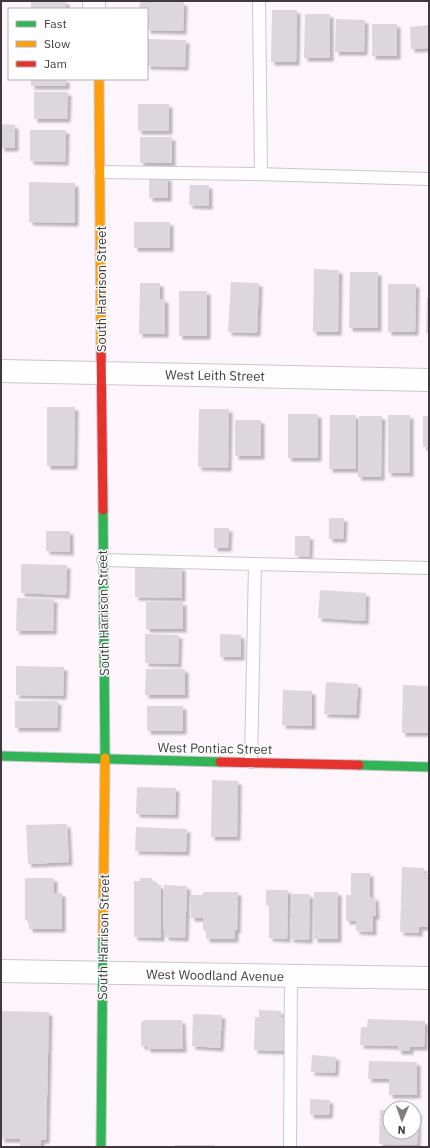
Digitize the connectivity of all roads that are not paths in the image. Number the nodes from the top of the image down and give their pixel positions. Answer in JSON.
{"nodes":[{"id":1,"x":259,"y":1,"type":"edge"},
{"id":2,"x":99,"y":80,"type":"edge"},
{"id":3,"x":100,"y":172,"type":"junction"},
{"id":4,"x":261,"y":174,"type":"junction"},
{"id":5,"x":429,"y":179,"type":"edge"},
{"id":6,"x":1,"y":371,"type":"edge"},
{"id":7,"x":101,"y":373,"type":"junction"},
{"id":8,"x":429,"y":380,"type":"edge"},
{"id":9,"x":103,"y":560,"type":"junction"},
{"id":10,"x":255,"y":564,"type":"junction"},
{"id":11,"x":429,"y":568,"type":"edge"},
{"id":12,"x":1,"y":756,"type":"edge"},
{"id":13,"x":105,"y":759,"type":"junction"},
{"id":14,"x":252,"y":762,"type":"junction"},
{"id":15,"x":429,"y":767,"type":"edge"},
{"id":16,"x":1,"y":971,"type":"edge"},
{"id":17,"x":102,"y":973,"type":"junction"},
{"id":18,"x":291,"y":976,"type":"junction"},
{"id":19,"x":429,"y":978,"type":"edge"},
{"id":20,"x":102,"y":1147,"type":"edge"},
{"id":21,"x":290,"y":1147,"type":"edge"}],
"edges":[{"from":1,"to":4,"type":"lane"},
{"from":2,"to":3,"type":"street","name":"South Harrison Street"},
{"from":3,"to":4,"type":"lane"},
{"from":3,"to":7,"type":"street","name":"South Harrison Street"},
{"from":4,"to":5,"type":"lane"},
{"from":6,"to":7,"type":"street","name":"West Leith Street"},
{"from":7,"to":8,"type":"street","name":"West Leith Street"},
{"from":7,"to":9,"type":"street","name":"South Harrison Street"},
{"from":9,"to":10,"type":"lane"},
{"from":9,"to":13,"type":"street","name":"South Harrison Street"},
{"from":10,"to":11,"type":"lane"},
{"from":10,"to":14,"type":"lane"},
{"from":12,"to":13,"type":"street","name":"West Pontiac Street"},
{"from":13,"to":14,"type":"street","name":"West Pontiac Street"},
{"from":13,"to":17,"type":"street","name":"South Harrison Street"},
{"from":14,"to":15,"type":"street","name":"West Pontiac Street"},
{"from":16,"to":17,"type":"street","name":"West Woodland Avenue"},
{"from":17,"to":18,"type":"street","name":"West Woodland Avenue"},
{"from":17,"to":20,"type":"street","name":"South Harrison Street"},
{"from":18,"to":19,"type":"street","name":"West Woodland Avenue"},
{"from":18,"to":21,"type":"lane"}]}
